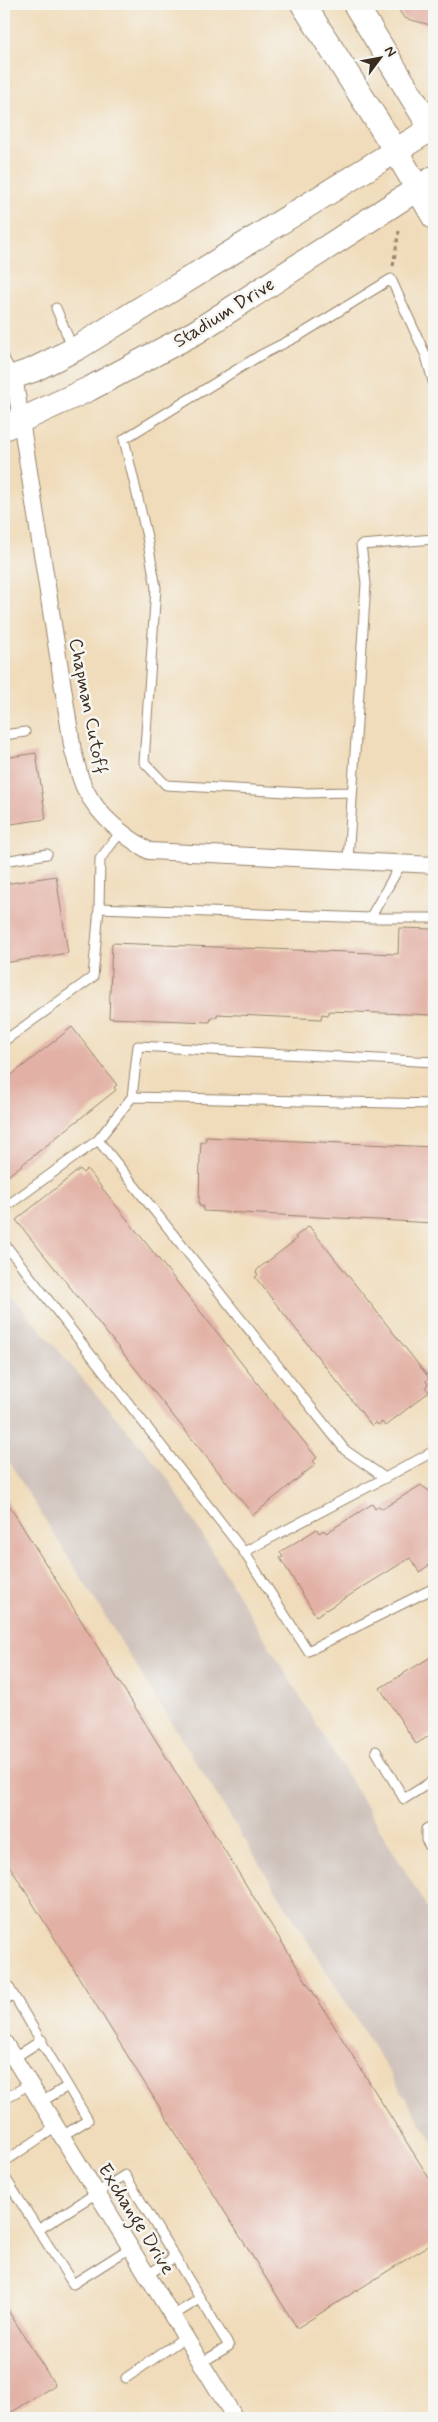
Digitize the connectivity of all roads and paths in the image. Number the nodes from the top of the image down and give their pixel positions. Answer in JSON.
{"nodes":[{"id":1,"x":303,"y":4,"type":"edge"},
{"id":2,"x":355,"y":4,"type":"edge"},
{"id":3,"x":433,"y":130,"type":"edge"},
{"id":4,"x":396,"y":151,"type":"junction"},
{"id":5,"x":426,"y":183,"type":"edge"},
{"id":6,"x":434,"y":217,"type":"edge"},
{"id":7,"x":399,"y":232,"type":"dead end"},
{"id":8,"x":391,"y":279,"type":"junction"},
{"id":9,"x":56,"y":308,"type":"dead end"},
{"id":10,"x":73,"y":350,"type":"junction"},
{"id":11,"x":7,"y":371,"type":"edge"},
{"id":12,"x":434,"y":385,"type":"edge"},
{"id":13,"x":12,"y":424,"type":"edge"},
{"id":14,"x":434,"y":539,"type":"edge"},
{"id":15,"x":25,"y":732,"type":"dead end"},
{"id":16,"x":4,"y":735,"type":"edge"},
{"id":17,"x":351,"y":792,"type":"junction"},
{"id":18,"x":120,"y":833,"type":"junction"},
{"id":19,"x":47,"y":854,"type":"dead end"},
{"id":20,"x":4,"y":861,"type":"edge"},
{"id":21,"x":348,"y":861,"type":"junction"},
{"id":22,"x":401,"y":864,"type":"junction"},
{"id":23,"x":434,"y":866,"type":"edge"},
{"id":24,"x":99,"y":908,"type":"junction"},
{"id":25,"x":370,"y":918,"type":"junction"},
{"id":26,"x":434,"y":918,"type":"edge"},
{"id":27,"x":4,"y":1041,"type":"edge"},
{"id":28,"x":434,"y":1062,"type":"edge"},
{"id":29,"x":132,"y":1097,"type":"junction"},
{"id":30,"x":434,"y":1104,"type":"edge"},
{"id":31,"x":98,"y":1140,"type":"junction"},
{"id":32,"x":4,"y":1208,"type":"edge"},
{"id":33,"x":4,"y":1243,"type":"edge"},
{"id":34,"x":434,"y":1451,"type":"edge"},
{"id":35,"x":385,"y":1478,"type":"junction"},
{"id":36,"x":244,"y":1552,"type":"junction"},
{"id":37,"x":434,"y":1588,"type":"edge"},
{"id":38,"x":376,"y":1751,"type":"dead end"},
{"id":39,"x":434,"y":1780,"type":"edge"},
{"id":40,"x":434,"y":1825,"type":"edge"},
{"id":41,"x":434,"y":1854,"type":"edge"},
{"id":42,"x":4,"y":1979,"type":"edge"},
{"id":43,"x":14,"y":1994,"type":"junction"},
{"id":44,"x":4,"y":2001,"type":"edge"},
{"id":45,"x":42,"y":2040,"type":"junction"},
{"id":46,"x":4,"y":2042,"type":"edge"},
{"id":47,"x":14,"y":2058,"type":"junction"},
{"id":48,"x":30,"y":2084,"type":"junction"},
{"id":49,"x":68,"y":2086,"type":"junction"},
{"id":50,"x":4,"y":2099,"type":"edge"},
{"id":51,"x":41,"y":2102,"type":"junction"},
{"id":52,"x":59,"y":2132,"type":"junction"},
{"id":53,"x":4,"y":2162,"type":"edge"},
{"id":54,"x":4,"y":2176,"type":"edge"},
{"id":55,"x":97,"y":2193,"type":"junction"},
{"id":56,"x":38,"y":2230,"type":"junction"},
{"id":57,"x":130,"y":2248,"type":"junction"},
{"id":58,"x":175,"y":2257,"type":"junction"},
{"id":59,"x":147,"y":2275,"type":"junction"},
{"id":60,"x":200,"y":2300,"type":"junction"},
{"id":61,"x":172,"y":2316,"type":"junction"},
{"id":62,"x":185,"y":2337,"type":"junction"},
{"id":63,"x":201,"y":2364,"type":"junction"},
{"id":64,"x":126,"y":2378,"type":"dead end"},
{"id":65,"x":235,"y":2418,"type":"edge"}],
"edges":[{"from":1,"to":4,"type":"main road"},
{"from":2,"to":3,"type":"main road"},
{"from":3,"to":4,"type":"main road"},
{"from":4,"to":5,"type":"main road"},
{"from":4,"to":10,"type":"main road"},
{"from":5,"to":6,"type":"main road"},
{"from":5,"to":13,"type":"main road","name":"Stadium Drive"},
{"from":7,"to":8,"type":"path"},
{"from":8,"to":12,"type":"lane"},
{"from":8,"to":17,"type":"lane"},
{"from":9,"to":10,"type":"lane"},
{"from":10,"to":11,"type":"main road"},
{"from":11,"to":13,"type":"street","name":"Chapman Cutoff"},
{"from":13,"to":18,"type":"street","name":"Chapman Cutoff"},
{"from":14,"to":17,"type":"lane"},
{"from":15,"to":16,"type":"lane"},
{"from":17,"to":21,"type":"lane"},
{"from":18,"to":21,"type":"street","name":"Chapman Cutoff"},
{"from":18,"to":24,"type":"lane"},
{"from":19,"to":20,"type":"lane"},
{"from":21,"to":22,"type":"street","name":"Chapman Cutoff"},
{"from":22,"to":23,"type":"street","name":"Chapman Cutoff"},
{"from":22,"to":25,"type":"lane"},
{"from":24,"to":25,"type":"lane"},
{"from":24,"to":27,"type":"lane"},
{"from":25,"to":26,"type":"lane"},
{"from":28,"to":29,"type":"lane"},
{"from":29,"to":30,"type":"lane"},
{"from":29,"to":31,"type":"lane"},
{"from":31,"to":32,"type":"lane"},
{"from":31,"to":35,"type":"lane"},
{"from":33,"to":36,"type":"lane"},
{"from":34,"to":35,"type":"lane"},
{"from":35,"to":36,"type":"lane"},
{"from":36,"to":37,"type":"lane"},
{"from":38,"to":39,"type":"lane"},
{"from":40,"to":41,"type":"lane"},
{"from":42,"to":43,"type":"lane"},
{"from":43,"to":44,"type":"lane"},
{"from":43,"to":45,"type":"lane"},
{"from":45,"to":47,"type":"lane"},
{"from":45,"to":49,"type":"lane"},
{"from":46,"to":47,"type":"street","name":"Exchange Drive"},
{"from":47,"to":48,"type":"street","name":"Exchange Drive"},
{"from":48,"to":50,"type":"lane"},
{"from":48,"to":51,"type":"street","name":"Exchange Drive"},
{"from":49,"to":51,"type":"lane"},
{"from":49,"to":52,"type":"lane"},
{"from":51,"to":52,"type":"street","name":"Exchange Drive"},
{"from":52,"to":53,"type":"lane"},
{"from":52,"to":55,"type":"street","name":"Exchange Drive"},
{"from":54,"to":56,"type":"lane"},
{"from":55,"to":56,"type":"lane"},
{"from":55,"to":57,"type":"street","name":"Exchange Drive"},
{"from":55,"to":58,"type":"lane"},
{"from":56,"to":57,"type":"lane"},
{"from":57,"to":59,"type":"street","name":"Exchange Drive"},
{"from":58,"to":59,"type":"lane"},
{"from":58,"to":60,"type":"lane"},
{"from":59,"to":61,"type":"street","name":"Exchange Drive"},
{"from":60,"to":61,"type":"lane"},
{"from":60,"to":63,"type":"lane"},
{"from":61,"to":62,"type":"street","name":"Exchange Drive"},
{"from":62,"to":63,"type":"street","name":"Exchange Drive"},
{"from":62,"to":64,"type":"lane"},
{"from":63,"to":65,"type":"street","name":"Exchange Drive"}]}
